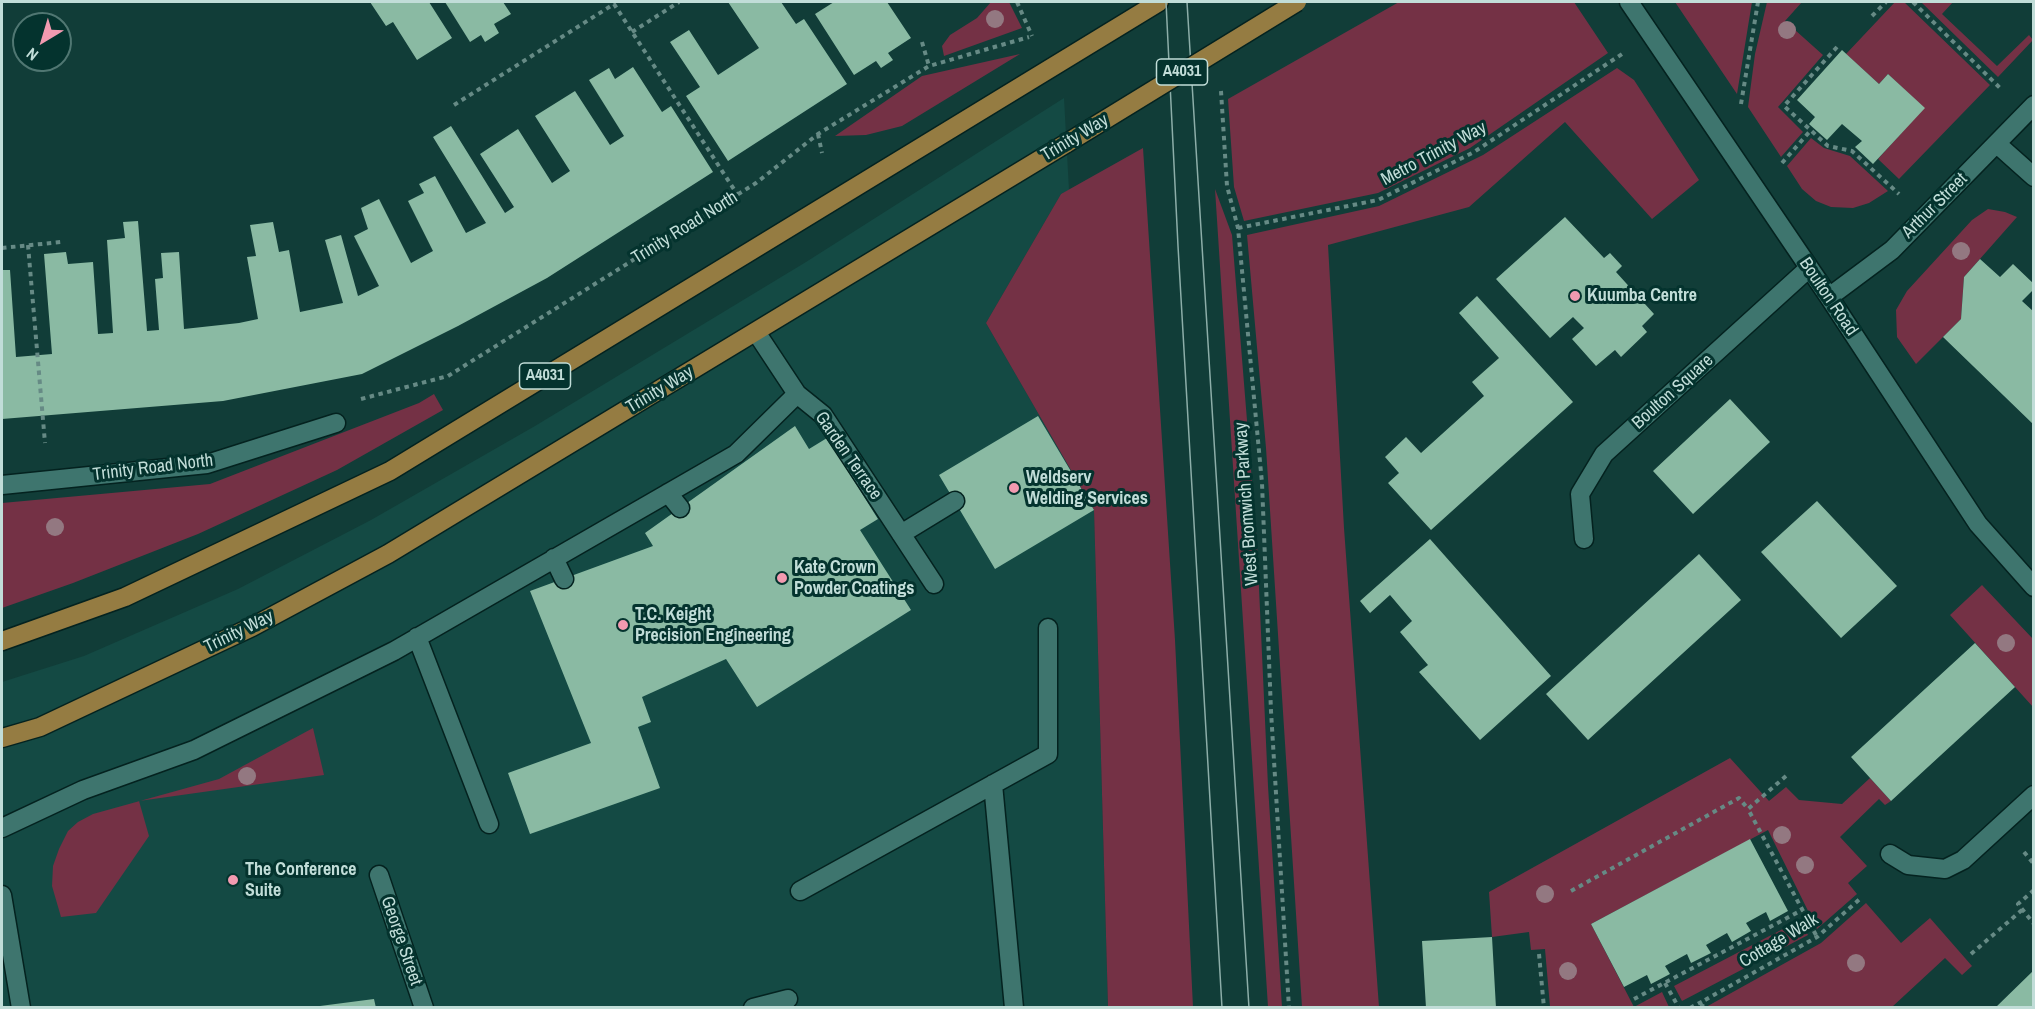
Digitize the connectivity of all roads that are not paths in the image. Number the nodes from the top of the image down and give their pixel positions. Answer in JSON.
{"nodes":[{"id":1,"x":1159,"y":2,"type":"edge"},
{"id":2,"x":1297,"y":2,"type":"edge"},
{"id":3,"x":1629,"y":2,"type":"edge"},
{"id":4,"x":2034,"y":105,"type":"edge"},
{"id":5,"x":1997,"y":144,"type":"junction"},
{"id":6,"x":2034,"y":177,"type":"edge"},
{"id":7,"x":1809,"y":268,"type":"junction"},
{"id":8,"x":1829,"y":297,"type":"junction"},
{"id":9,"x":756,"y":332,"type":"junction"},
{"id":10,"x":797,"y":394,"type":"junction"},
{"id":11,"x":336,"y":423,"type":"dead end"},
{"id":12,"x":2,"y":485,"type":"edge"},
{"id":13,"x":668,"y":493,"type":"junction"},
{"id":14,"x":955,"y":501,"type":"dead end"},
{"id":15,"x":680,"y":508,"type":"dead end"},
{"id":16,"x":901,"y":534,"type":"junction"},
{"id":17,"x":1584,"y":539,"type":"dead end"},
{"id":18,"x":554,"y":558,"type":"junction"},
{"id":19,"x":564,"y":579,"type":"dead end"},
{"id":20,"x":934,"y":584,"type":"dead end"},
{"id":21,"x":2034,"y":587,"type":"edge"},
{"id":22,"x":1048,"y":628,"type":"dead end"},
{"id":23,"x":417,"y":637,"type":"junction"},
{"id":24,"x":2,"y":641,"type":"edge"},
{"id":25,"x":2,"y":738,"type":"edge"},
{"id":26,"x":993,"y":784,"type":"junction"},
{"id":27,"x":2034,"y":795,"type":"edge"},
{"id":28,"x":489,"y":824,"type":"dead end"},
{"id":29,"x":2,"y":828,"type":"edge"},
{"id":30,"x":1890,"y":854,"type":"dead end"},
{"id":31,"x":379,"y":875,"type":"dead end"},
{"id":32,"x":800,"y":891,"type":"dead end"},
{"id":33,"x":2,"y":901,"type":"edge"},
{"id":34,"x":788,"y":999,"type":"dead end"},
{"id":35,"x":21,"y":1008,"type":"edge"},
{"id":36,"x":424,"y":1008,"type":"edge"},
{"id":37,"x":753,"y":1008,"type":"edge"},
{"id":38,"x":1014,"y":1008,"type":"edge"}],
"edges":[{"from":1,"to":24,"type":"main road","number":"A4031"},
{"from":2,"to":9,"type":"main road","name":"Trinity Way","number":"A4031","bridge":true},
{"from":3,"to":7,"type":"street","name":"Boulton Road"},
{"from":4,"to":5,"type":"street","name":"Arthur Street"},
{"from":5,"to":6,"type":"street"},
{"from":5,"to":8,"type":"street","name":"Arthur Street"},
{"from":7,"to":8,"type":"street","name":"Boulton Road"},
{"from":7,"to":17,"type":"street","name":"Boulton Square"},
{"from":8,"to":21,"type":"street","name":"Boulton Road"},
{"from":9,"to":10,"type":"street","name":"Garden Terrace"},
{"from":9,"to":25,"type":"main road","name":"Trinity Way","number":"A4031"},
{"from":10,"to":13,"type":"street"},
{"from":10,"to":16,"type":"street","name":"Garden Terrace"},
{"from":11,"to":12,"type":"street","name":"Trinity Road North"},
{"from":13,"to":15,"type":"street"},
{"from":13,"to":18,"type":"street"},
{"from":14,"to":16,"type":"street"},
{"from":16,"to":20,"type":"street","name":"Garden Terrace"},
{"from":18,"to":19,"type":"street"},
{"from":18,"to":23,"type":"street"},
{"from":22,"to":26,"type":"street"},
{"from":23,"to":28,"type":"street"},
{"from":23,"to":29,"type":"street"},
{"from":26,"to":32,"type":"street"},
{"from":26,"to":38,"type":"street"},
{"from":27,"to":30,"type":"street"},
{"from":31,"to":36,"type":"street","name":"George Street"},
{"from":33,"to":35,"type":"street"},
{"from":34,"to":37,"type":"street"}]}
